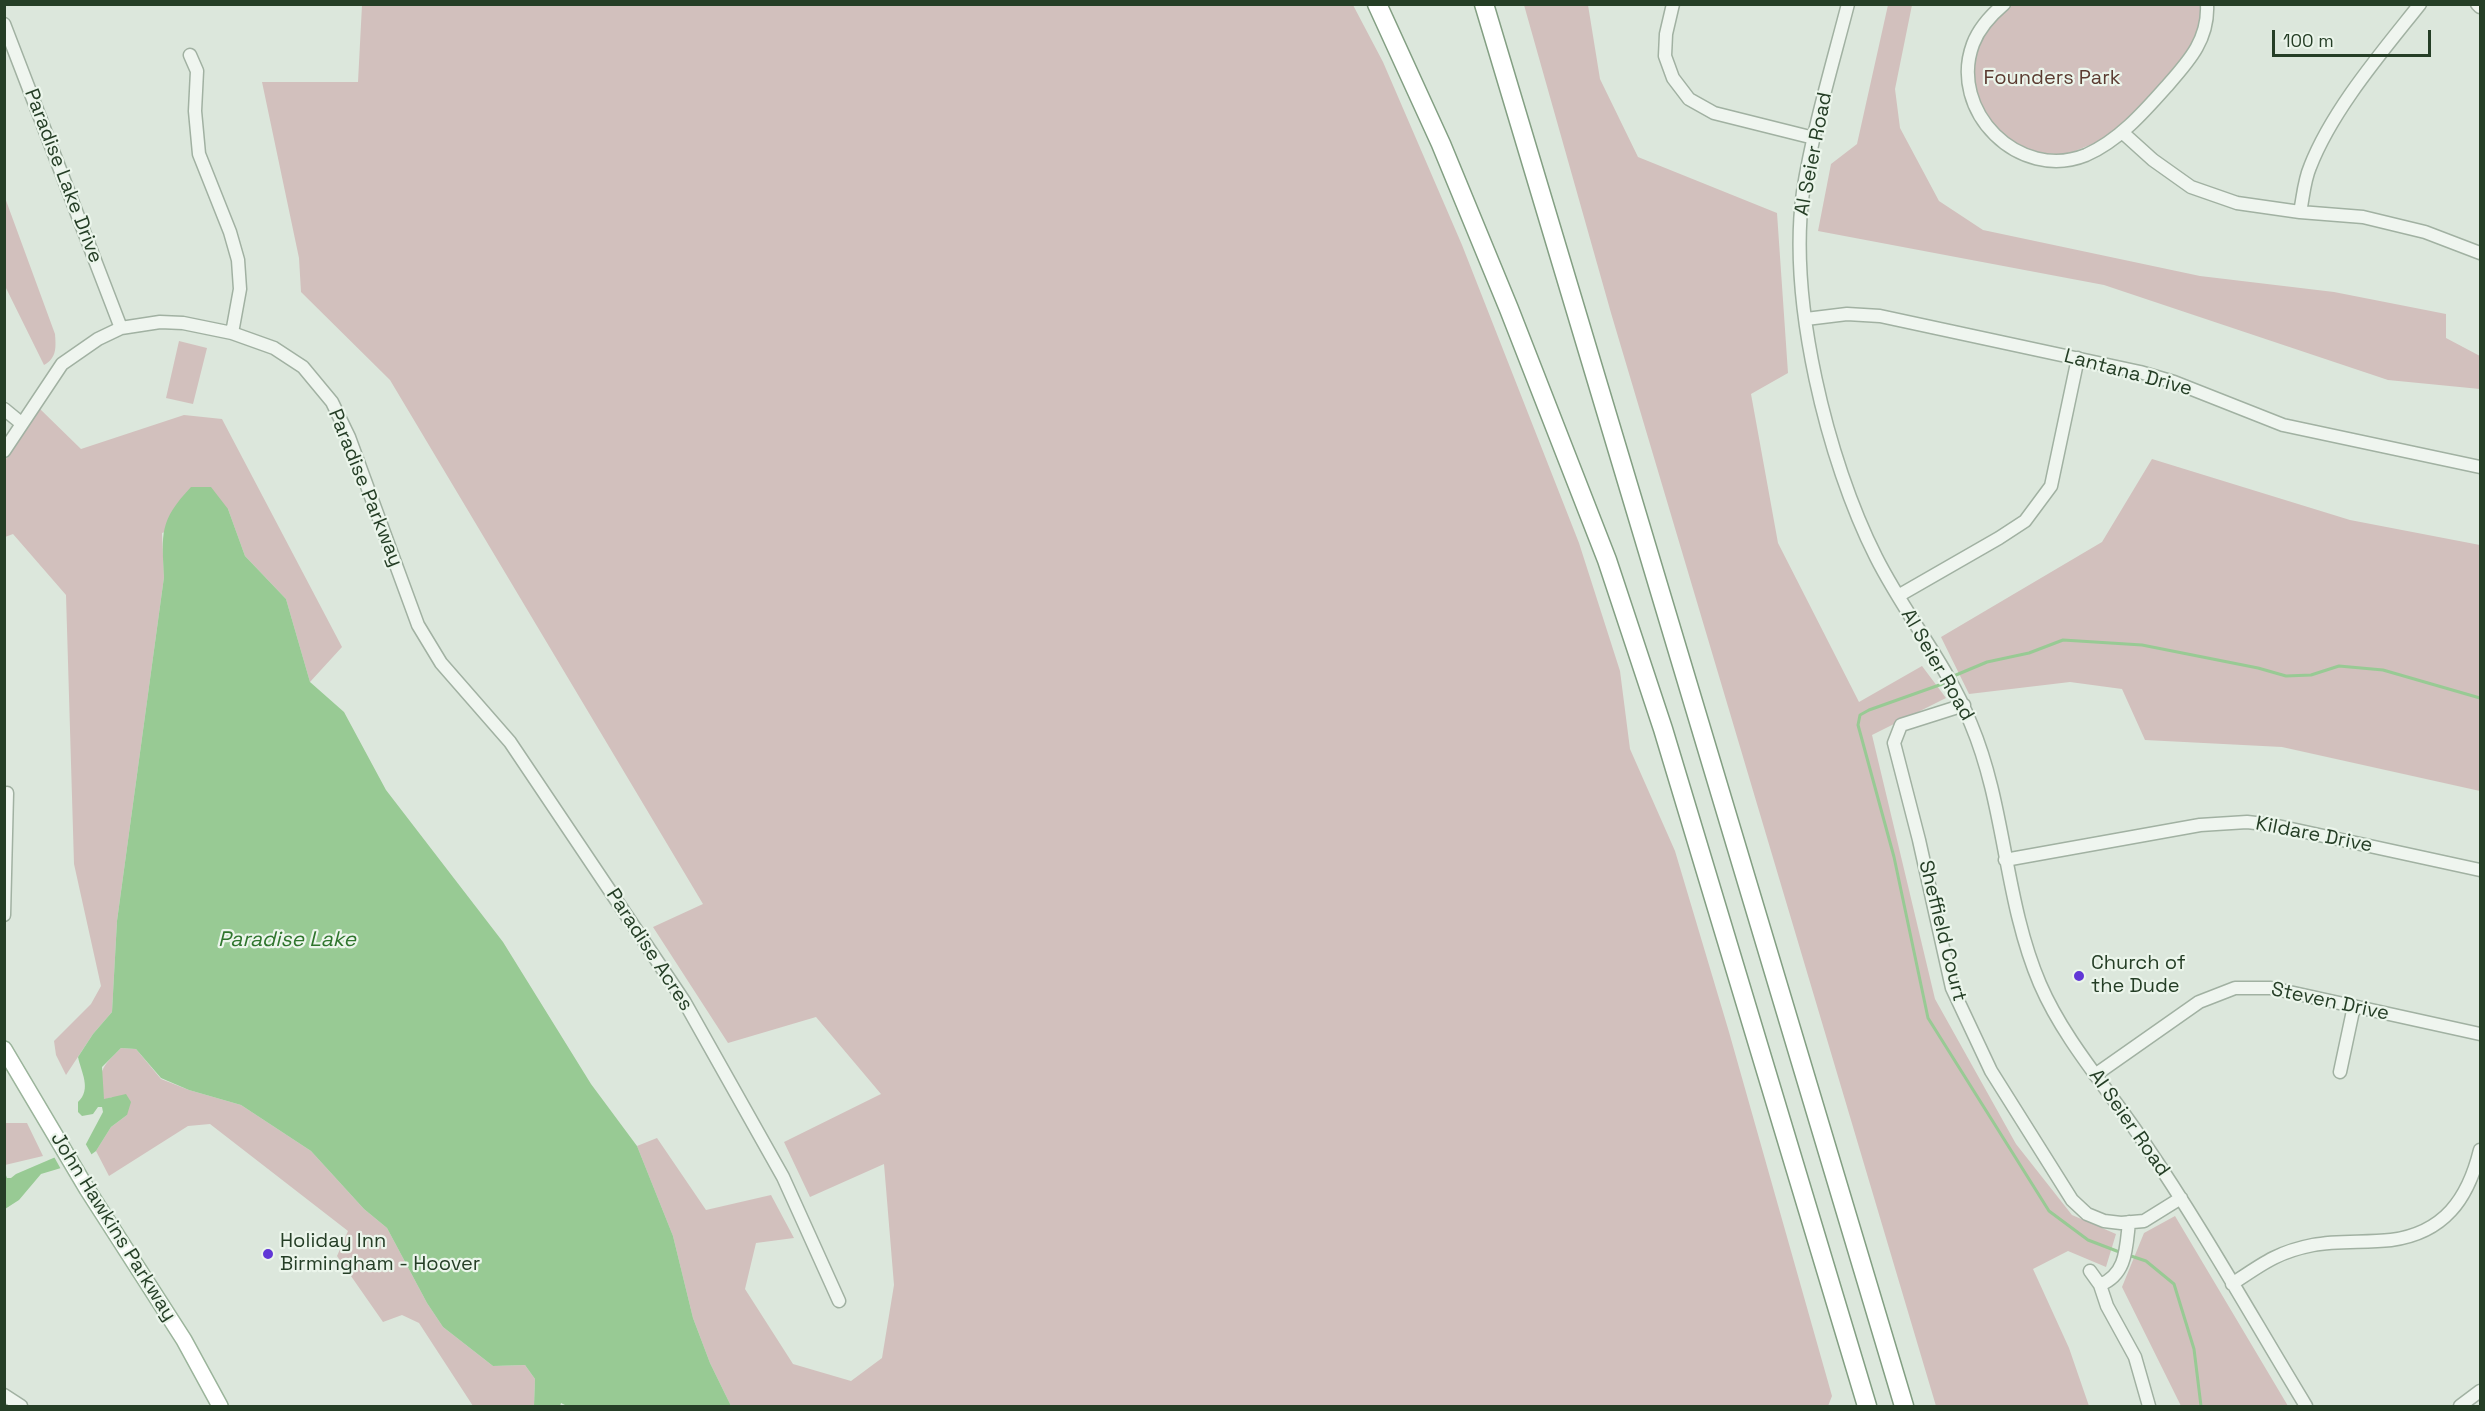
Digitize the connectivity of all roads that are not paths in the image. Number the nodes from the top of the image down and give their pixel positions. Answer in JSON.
{"nodes":[{"id":1,"x":1377,"y":4,"type":"edge"},
{"id":2,"x":1484,"y":4,"type":"edge"},
{"id":3,"x":1673,"y":4,"type":"edge"},
{"id":4,"x":1848,"y":4,"type":"edge"},
{"id":5,"x":2004,"y":4,"type":"edge"},
{"id":6,"x":2207,"y":4,"type":"edge"},
{"id":7,"x":2420,"y":4,"type":"edge"},
{"id":8,"x":2477,"y":4,"type":"edge"},
{"id":9,"x":2481,"y":7,"type":"edge"},
{"id":10,"x":4,"y":24,"type":"edge"},
{"id":11,"x":190,"y":55,"type":"dead end"},
{"id":12,"x":2122,"y":132,"type":"junction"},
{"id":13,"x":1814,"y":138,"type":"junction"},
{"id":14,"x":2300,"y":212,"type":"junction"},
{"id":15,"x":2481,"y":253,"type":"edge"},
{"id":16,"x":1806,"y":319,"type":"junction"},
{"id":17,"x":121,"y":328,"type":"junction"},
{"id":18,"x":232,"y":333,"type":"junction"},
{"id":19,"x":2078,"y":358,"type":"junction"},
{"id":20,"x":4,"y":409,"type":"edge"},
{"id":21,"x":21,"y":423,"type":"junction"},
{"id":22,"x":4,"y":440,"type":"edge"},
{"id":23,"x":4,"y":451,"type":"edge"},
{"id":24,"x":2481,"y":467,"type":"edge"},
{"id":25,"x":1898,"y":596,"type":"junction"},
{"id":26,"x":418,"y":625,"type":"joint"},
{"id":27,"x":1964,"y":705,"type":"junction"},
{"id":28,"x":7,"y":793,"type":"dead end"},
{"id":29,"x":2005,"y":860,"type":"junction"},
{"id":30,"x":2481,"y":870,"type":"edge"},
{"id":31,"x":4,"y":915,"type":"edge"},
{"id":32,"x":2354,"y":1006,"type":"junction"},
{"id":33,"x":2481,"y":1034,"type":"edge"},
{"id":34,"x":4,"y":1049,"type":"edge"},
{"id":35,"x":2340,"y":1072,"type":"dead end"},
{"id":36,"x":2096,"y":1075,"type":"junction"},
{"id":37,"x":2481,"y":1150,"type":"edge"},
{"id":38,"x":2181,"y":1198,"type":"junction"},
{"id":39,"x":2129,"y":1222,"type":"junction"},
{"id":40,"x":2090,"y":1271,"type":"dead end"},
{"id":41,"x":2232,"y":1284,"type":"junction"},
{"id":42,"x":2100,"y":1285,"type":"junction"},
{"id":43,"x":839,"y":1301,"type":"dead end"},
{"id":44,"x":2481,"y":1391,"type":"edge"},
{"id":45,"x":4,"y":1395,"type":"edge"},
{"id":46,"x":21,"y":1407,"type":"edge"},
{"id":47,"x":220,"y":1407,"type":"edge"},
{"id":48,"x":1867,"y":1407,"type":"edge"},
{"id":49,"x":1904,"y":1407,"type":"edge"},
{"id":50,"x":2149,"y":1407,"type":"edge"},
{"id":51,"x":2306,"y":1407,"type":"edge"},
{"id":52,"x":2460,"y":1407,"type":"edge"}],
"edges":[{"from":1,"to":48,"type":"highway"},
{"from":2,"to":49,"type":"highway"},
{"from":3,"to":13,"type":"street"},
{"from":4,"to":13,"type":"street","name":"Al Seier Road"},
{"from":5,"to":12,"type":"street"},
{"from":6,"to":12,"type":"street"},
{"from":7,"to":14,"type":"street"},
{"from":8,"to":9,"type":"street"},
{"from":10,"to":17,"type":"street","name":"Paradise Lake Drive"},
{"from":11,"to":18,"type":"street"},
{"from":12,"to":14,"type":"street"},
{"from":13,"to":16,"type":"street","name":"Al Seier Road"},
{"from":14,"to":15,"type":"street"},
{"from":16,"to":19,"type":"street","name":"Lantana Drive"},
{"from":16,"to":25,"type":"street","name":"Al Seier Road"},
{"from":17,"to":18,"type":"street","name":"Paradise Parkway"},
{"from":17,"to":21,"type":"street","name":"Paradise Parkway"},
{"from":18,"to":26,"type":"street","name":"Paradise Parkway"},
{"from":19,"to":24,"type":"street","name":"Lantana Drive"},
{"from":19,"to":25,"type":"street"},
{"from":20,"to":21,"type":"street"},
{"from":21,"to":22,"type":"street","name":"Paradise Parkway"},
{"from":21,"to":23,"type":"street","name":"Paradise Parkway"},
{"from":25,"to":27,"type":"street","name":"Al Seier Road"},
{"from":26,"to":43,"type":"street","name":"Paradise Acres"},
{"from":27,"to":29,"type":"street","name":"Al Seier Road"},
{"from":27,"to":39,"type":"street","name":"Sheffield Court"},
{"from":28,"to":31,"type":"street"},
{"from":29,"to":30,"type":"street","name":"Kildare Drive"},
{"from":29,"to":36,"type":"street","name":"Al Seier Road"},
{"from":32,"to":33,"type":"street","name":"Steven Drive"},
{"from":32,"to":35,"type":"street"},
{"from":32,"to":36,"type":"street","name":"Steven Drive"},
{"from":34,"to":47,"type":"main road","name":"John Hawkins Parkway"},
{"from":36,"to":38,"type":"street","name":"Al Seier Road"},
{"from":37,"to":41,"type":"street"},
{"from":38,"to":39,"type":"street","name":"Sheffield Court"},
{"from":38,"to":41,"type":"street","name":"Al Seier Road"},
{"from":39,"to":42,"type":"street"},
{"from":40,"to":42,"type":"street"},
{"from":41,"to":51,"type":"street","name":"Al Seier Road"},
{"from":42,"to":50,"type":"street"},
{"from":44,"to":52,"type":"street"},
{"from":45,"to":46,"type":"street"}]}
